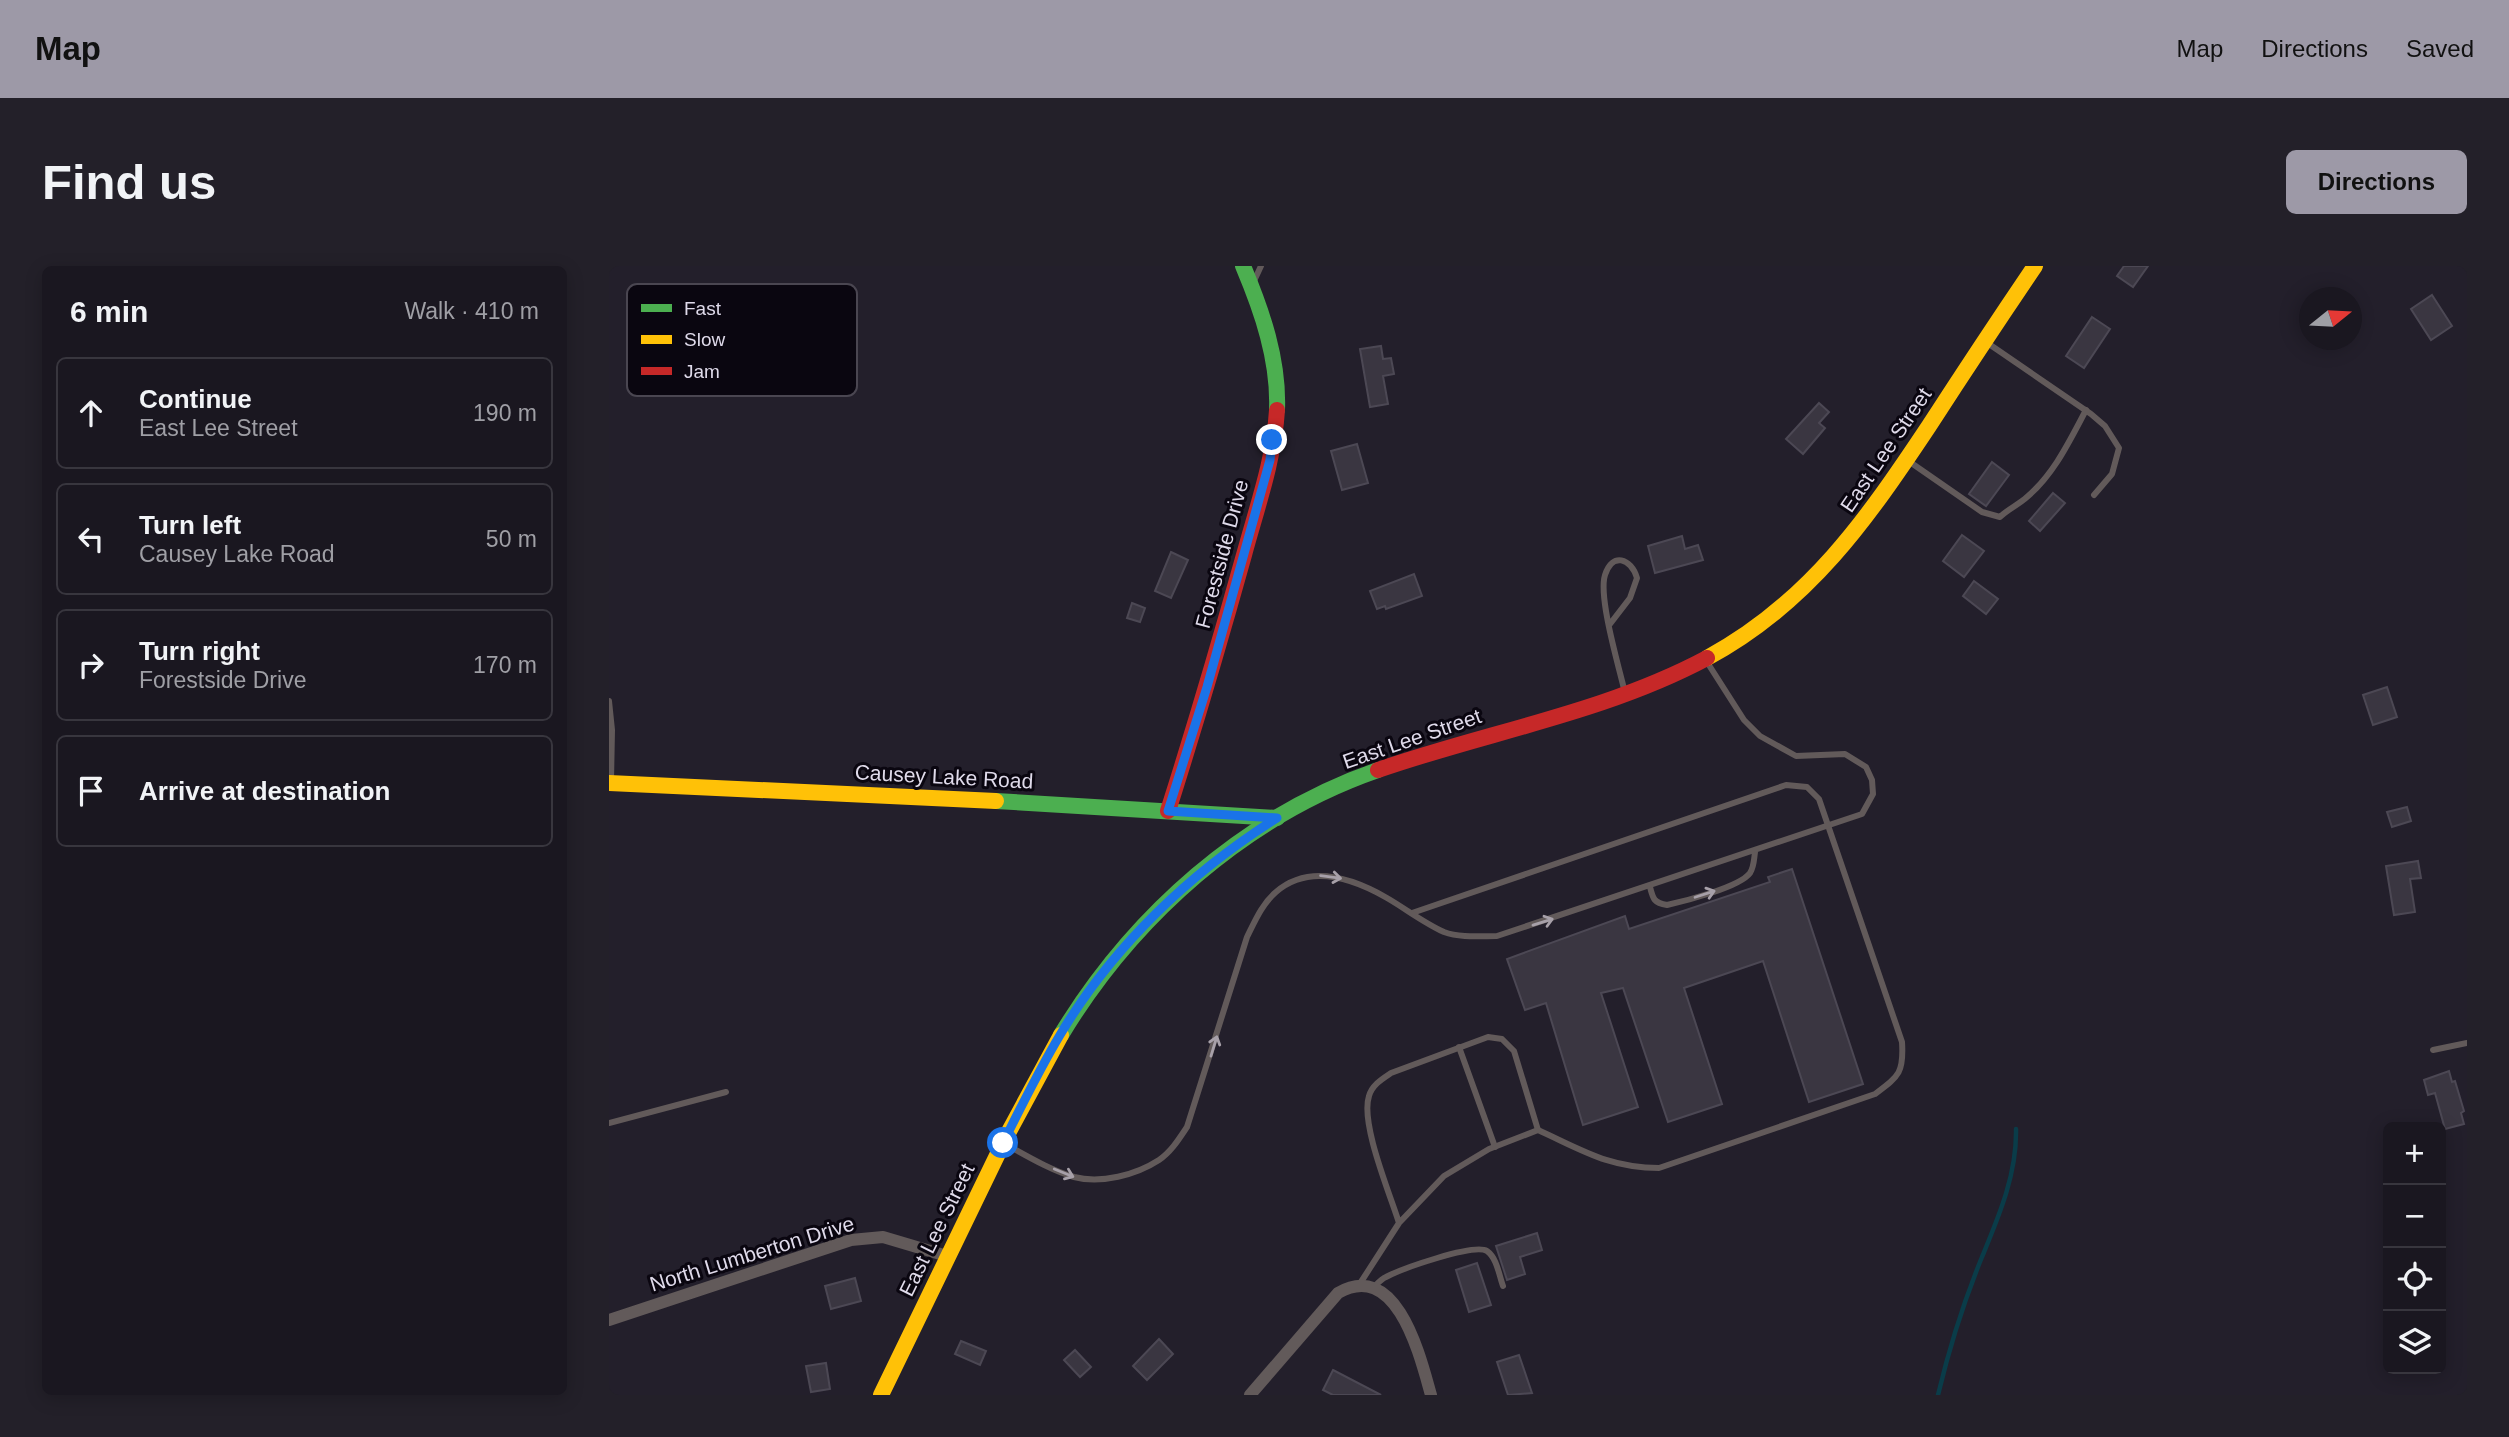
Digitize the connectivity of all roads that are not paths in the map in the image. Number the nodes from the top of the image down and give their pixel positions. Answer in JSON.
{"nodes":[{"id":1,"x":1243,"y":266,"type":"edge"},
{"id":2,"x":1261,"y":266,"type":"edge"},
{"id":3,"x":2035,"y":266,"type":"edge"},
{"id":4,"x":1252,"y":286,"type":"junction"},
{"id":5,"x":1985,"y":341,"type":"junction"},
{"id":6,"x":2086,"y":410,"type":"junction"},
{"id":7,"x":1906,"y":460,"type":"junction"},
{"id":8,"x":2094,"y":495,"type":"dead end"},
{"id":9,"x":1610,"y":624,"type":"junction"},
{"id":10,"x":1705,"y":660,"type":"junction"},
{"id":11,"x":1625,"y":695,"type":"junction"},
{"id":12,"x":609,"y":701,"type":"edge"},
{"id":13,"x":610,"y":783,"type":"edge"},
{"id":14,"x":1168,"y":811,"type":"junction"},
{"id":15,"x":1277,"y":818,"type":"junction"},
{"id":16,"x":1829,"y":827,"type":"junction"},
{"id":17,"x":1755,"y":852,"type":"junction"},
{"id":18,"x":1650,"y":887,"type":"junction"},
{"id":19,"x":1412,"y":913,"type":"junction"},
{"id":20,"x":2467,"y":1043,"type":"edge"},
{"id":21,"x":1459,"y":1048,"type":"junction"},
{"id":22,"x":2433,"y":1051,"type":"dead end"},
{"id":23,"x":726,"y":1093,"type":"dead end"},
{"id":24,"x":609,"y":1123,"type":"edge"},
{"id":25,"x":1538,"y":1130,"type":"junction"},
{"id":26,"x":1003,"y":1143,"type":"junction"},
{"id":27,"x":1495,"y":1147,"type":"junction"},
{"id":28,"x":1399,"y":1223,"type":"junction"},
{"id":29,"x":947,"y":1255,"type":"junction"},
{"id":30,"x":1359,"y":1285,"type":"junction"},
{"id":31,"x":1503,"y":1286,"type":"dead end"},
{"id":32,"x":1375,"y":1288,"type":"junction"},
{"id":33,"x":609,"y":1320,"type":"edge"},
{"id":34,"x":881,"y":1395,"type":"edge"},
{"id":35,"x":1249,"y":1395,"type":"edge"},
{"id":36,"x":1431,"y":1395,"type":"edge"}],
"edges":[{"from":1,"to":4,"type":"street","name":"Forestside Drive"},
{"from":2,"to":4,"type":"lane"},
{"from":3,"to":5,"type":"street","name":"East Lee Street"},
{"from":4,"to":14,"type":"street","name":"Forestside Drive"},
{"from":5,"to":6,"type":"lane"},
{"from":5,"to":7,"type":"street","name":"East Lee Street"},
{"from":6,"to":7,"type":"lane"},
{"from":6,"to":8,"type":"lane"},
{"from":7,"to":10,"type":"street","name":"East Lee Street"},
{"from":9,"to":9,"type":"lane"},
{"from":9,"to":11,"type":"lane"},
{"from":10,"to":11,"type":"street","name":"East Lee Street"},
{"from":10,"to":16,"type":"lane"},
{"from":11,"to":15,"type":"street","name":"East Lee Street"},
{"from":12,"to":13,"type":"lane"},
{"from":13,"to":14,"type":"street","name":"Causey Lake Road"},
{"from":14,"to":15,"type":"street","name":"Causey Lake Road"},
{"from":15,"to":26,"type":"street","name":"East Lee Street"},
{"from":16,"to":17,"type":"lane"},
{"from":16,"to":19,"type":"lane"},
{"from":16,"to":25,"type":"lane"},
{"from":17,"to":18,"type":"lane"},
{"from":18,"to":17,"type":"lane","one_way":true},
{"from":19,"to":18,"type":"lane","one_way":true},
{"from":26,"to":19,"type":"lane","one_way":true},
{"from":20,"to":22,"type":"lane"},
{"from":21,"to":25,"type":"lane"},
{"from":21,"to":27,"type":"lane"},
{"from":21,"to":28,"type":"lane"},
{"from":23,"to":24,"type":"lane"},
{"from":25,"to":27,"type":"lane"},
{"from":26,"to":29,"type":"street","name":"East Lee Street"},
{"from":27,"to":28,"type":"lane"},
{"from":28,"to":30,"type":"lane"},
{"from":29,"to":33,"type":"street","name":"North Lumberton Drive"},
{"from":29,"to":34,"type":"street","name":"East Lee Street"},
{"from":30,"to":32,"type":"street"},
{"from":30,"to":35,"type":"street"},
{"from":31,"to":32,"type":"lane"},
{"from":32,"to":36,"type":"street"}]}
